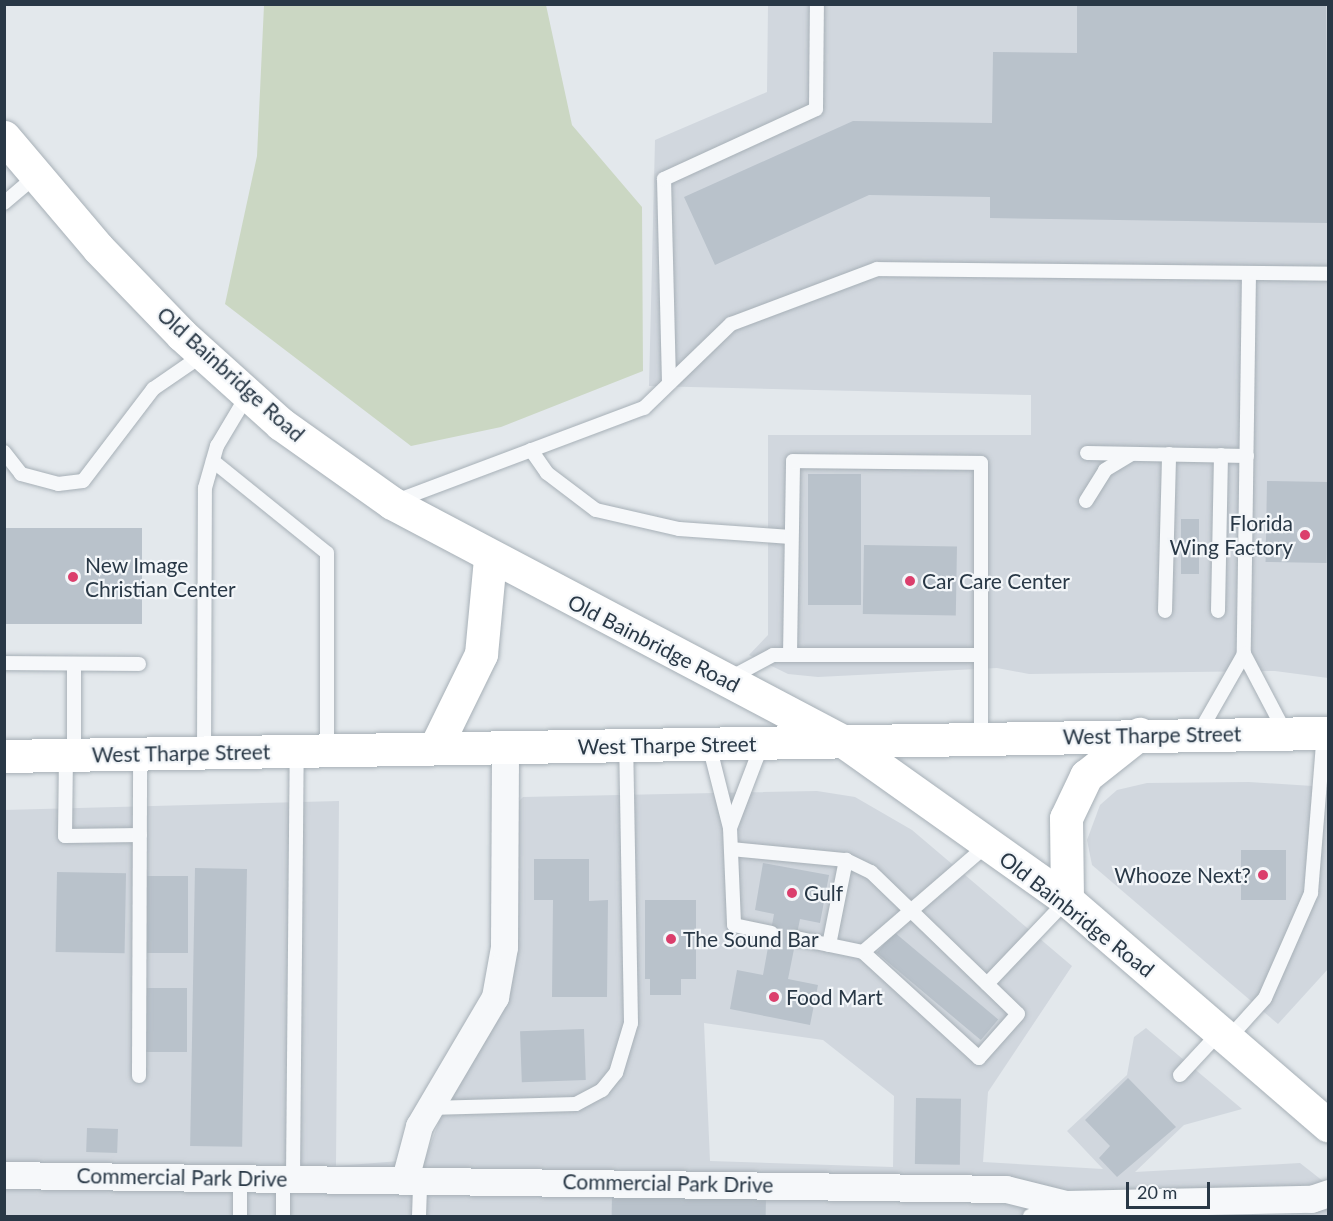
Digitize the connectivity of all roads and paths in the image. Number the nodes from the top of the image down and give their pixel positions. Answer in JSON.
{"nodes":[{"id":1,"x":817,"y":4,"type":"edge"},
{"id":2,"x":4,"y":137,"type":"edge"},
{"id":3,"x":36,"y":175,"type":"junction"},
{"id":4,"x":4,"y":203,"type":"edge"},
{"id":5,"x":1249,"y":273,"type":"junction"},
{"id":6,"x":1329,"y":274,"type":"edge"},
{"id":7,"x":204,"y":354,"type":"junction"},
{"id":8,"x":669,"y":383,"type":"junction"},
{"id":9,"x":248,"y":394,"type":"junction"},
{"id":10,"x":531,"y":450,"type":"junction"},
{"id":11,"x":4,"y":452,"type":"edge"},
{"id":12,"x":1087,"y":453,"type":"dead end"},
{"id":13,"x":1132,"y":454,"type":"junction"},
{"id":14,"x":1169,"y":454,"type":"junction"},
{"id":15,"x":1221,"y":455,"type":"junction"},
{"id":16,"x":1247,"y":456,"type":"junction"},
{"id":17,"x":213,"y":461,"type":"junction"},
{"id":18,"x":1086,"y":501,"type":"dead end"},
{"id":19,"x":392,"y":503,"type":"junction"},
{"id":20,"x":792,"y":537,"type":"junction"},
{"id":21,"x":490,"y":559,"type":"junction"},
{"id":22,"x":1166,"y":611,"type":"dead end"},
{"id":23,"x":1218,"y":611,"type":"dead end"},
{"id":24,"x":1244,"y":654,"type":"junction"},
{"id":25,"x":790,"y":655,"type":"junction"},
{"id":26,"x":981,"y":656,"type":"junction"},
{"id":27,"x":4,"y":663,"type":"edge"},
{"id":28,"x":74,"y":664,"type":"junction"},
{"id":29,"x":139,"y":664,"type":"dead end"},
{"id":30,"x":726,"y":681,"type":"junction"},
{"id":31,"x":1285,"y":732,"type":"junction"},
{"id":32,"x":1198,"y":733,"type":"junction"},
{"id":33,"x":1326,"y":733,"type":"edge"},
{"id":34,"x":1139,"y":734,"type":"junction"},
{"id":35,"x":981,"y":739,"type":"junction"},
{"id":36,"x":846,"y":743,"type":"junction"},
{"id":37,"x":762,"y":744,"type":"junction"},
{"id":38,"x":709,"y":745,"type":"junction"},
{"id":39,"x":626,"y":746,"type":"junction"},
{"id":40,"x":506,"y":747,"type":"junction"},
{"id":41,"x":435,"y":748,"type":"junction"},
{"id":42,"x":312,"y":751,"type":"junction"},
{"id":43,"x":204,"y":752,"type":"junction"},
{"id":44,"x":140,"y":754,"type":"junction"},
{"id":45,"x":70,"y":755,"type":"junction"},
{"id":46,"x":4,"y":756,"type":"edge"},
{"id":47,"x":730,"y":828,"type":"junction"},
{"id":48,"x":140,"y":836,"type":"junction"},
{"id":49,"x":988,"y":844,"type":"junction"},
{"id":50,"x":731,"y":849,"type":"junction"},
{"id":51,"x":846,"y":860,"type":"junction"},
{"id":52,"x":1067,"y":900,"type":"junction"},
{"id":53,"x":911,"y":910,"type":"junction"},
{"id":54,"x":771,"y":933,"type":"dead end"},
{"id":55,"x":796,"y":938,"type":"dead end"},
{"id":56,"x":829,"y":945,"type":"junction"},
{"id":57,"x":863,"y":952,"type":"junction"},
{"id":58,"x":987,"y":984,"type":"junction"},
{"id":59,"x":1224,"y":1035,"type":"junction"},
{"id":60,"x":1180,"y":1075,"type":"dead end"},
{"id":61,"x":139,"y":1076,"type":"dead end"},
{"id":62,"x":429,"y":1108,"type":"junction"},
{"id":63,"x":1329,"y":1125,"type":"edge"},
{"id":64,"x":4,"y":1175,"type":"edge"},
{"id":65,"x":240,"y":1178,"type":"junction"},
{"id":66,"x":288,"y":1178,"type":"junction"},
{"id":67,"x":413,"y":1179,"type":"junction"},
{"id":68,"x":1329,"y":1193,"type":"edge"},
{"id":69,"x":1082,"y":1208,"type":"edge"},
{"id":70,"x":240,"y":1216,"type":"edge"},
{"id":71,"x":283,"y":1216,"type":"edge"},
{"id":72,"x":419,"y":1216,"type":"edge"},
{"id":73,"x":1030,"y":1216,"type":"edge"}],
"edges":[{"from":1,"to":8,"type":"lane"},
{"from":2,"to":3,"type":"main road","name":"Old Bainbridge Road"},
{"from":3,"to":4,"type":"lane"},
{"from":3,"to":7,"type":"main road","name":"Old Bainbridge Road"},
{"from":5,"to":6,"type":"lane"},
{"from":5,"to":8,"type":"lane"},
{"from":5,"to":16,"type":"lane"},
{"from":7,"to":9,"type":"main road","name":"Old Bainbridge Road"},
{"from":7,"to":11,"type":"lane"},
{"from":8,"to":10,"type":"lane"},
{"from":9,"to":17,"type":"lane"},
{"from":9,"to":19,"type":"main road","name":"Old Bainbridge Road"},
{"from":10,"to":19,"type":"lane"},
{"from":10,"to":20,"type":"lane"},
{"from":12,"to":13,"type":"lane"},
{"from":13,"to":14,"type":"lane"},
{"from":13,"to":18,"type":"lane"},
{"from":14,"to":15,"type":"lane"},
{"from":14,"to":22,"type":"lane"},
{"from":15,"to":16,"type":"lane"},
{"from":15,"to":23,"type":"lane"},
{"from":16,"to":24,"type":"lane"},
{"from":17,"to":42,"type":"lane"},
{"from":17,"to":43,"type":"lane"},
{"from":19,"to":21,"type":"main road","name":"Old Bainbridge Road"},
{"from":20,"to":25,"type":"lane"},
{"from":20,"to":26,"type":"lane"},
{"from":21,"to":30,"type":"main road","name":"Old Bainbridge Road"},
{"from":21,"to":41,"type":"main road"},
{"from":24,"to":31,"type":"lane"},
{"from":24,"to":32,"type":"lane"},
{"from":25,"to":26,"type":"lane"},
{"from":25,"to":30,"type":"lane"},
{"from":26,"to":35,"type":"lane"},
{"from":27,"to":28,"type":"lane"},
{"from":28,"to":29,"type":"lane"},
{"from":28,"to":45,"type":"lane"},
{"from":30,"to":36,"type":"main road","name":"Old Bainbridge Road"},
{"from":31,"to":32,"type":"main road","name":"West Tharpe Street"},
{"from":31,"to":33,"type":"main road","name":"West Tharpe Street"},
{"from":32,"to":34,"type":"main road","name":"West Tharpe Street"},
{"from":33,"to":59,"type":"lane"},
{"from":34,"to":35,"type":"main road","name":"West Tharpe Street"},
{"from":34,"to":52,"type":"main road"},
{"from":35,"to":36,"type":"main road","name":"West Tharpe Street"},
{"from":36,"to":37,"type":"main road","name":"West Tharpe Street"},
{"from":36,"to":49,"type":"main road","name":"Old Bainbridge Road"},
{"from":37,"to":38,"type":"main road","name":"West Tharpe Street"},
{"from":37,"to":47,"type":"lane"},
{"from":38,"to":39,"type":"main road","name":"West Tharpe Street"},
{"from":38,"to":47,"type":"lane"},
{"from":39,"to":40,"type":"main road","name":"West Tharpe Street"},
{"from":39,"to":62,"type":"lane"},
{"from":40,"to":41,"type":"main road","name":"West Tharpe Street"},
{"from":40,"to":62,"type":"street"},
{"from":41,"to":42,"type":"main road","name":"West Tharpe Street"},
{"from":42,"to":43,"type":"main road","name":"West Tharpe Street"},
{"from":42,"to":66,"type":"lane"},
{"from":43,"to":44,"type":"main road","name":"West Tharpe Street"},
{"from":44,"to":45,"type":"main road","name":"West Tharpe Street"},
{"from":44,"to":48,"type":"lane"},
{"from":45,"to":46,"type":"main road","name":"West Tharpe Street"},
{"from":45,"to":48,"type":"lane"},
{"from":47,"to":50,"type":"lane"},
{"from":48,"to":61,"type":"lane"},
{"from":49,"to":52,"type":"main road","name":"Old Bainbridge Road"},
{"from":49,"to":53,"type":"lane"},
{"from":50,"to":51,"type":"lane"},
{"from":50,"to":54,"type":"lane"},
{"from":51,"to":53,"type":"lane"},
{"from":51,"to":56,"type":"lane"},
{"from":52,"to":58,"type":"lane"},
{"from":52,"to":59,"type":"main road","name":"Old Bainbridge Road"},
{"from":53,"to":57,"type":"lane"},
{"from":53,"to":58,"type":"lane"},
{"from":55,"to":56,"type":"lane"},
{"from":56,"to":57,"type":"lane"},
{"from":57,"to":58,"type":"lane"},
{"from":59,"to":60,"type":"lane"},
{"from":59,"to":63,"type":"main road","name":"Old Bainbridge Road"},
{"from":62,"to":67,"type":"street"},
{"from":64,"to":65,"type":"street","name":"Commercial Park Drive"},
{"from":65,"to":66,"type":"street","name":"Commercial Park Drive"},
{"from":65,"to":70,"type":"lane"},
{"from":66,"to":67,"type":"street","name":"Commercial Park Drive"},
{"from":66,"to":71,"type":"lane"},
{"from":67,"to":69,"type":"street","name":"Commercial Park Drive"},
{"from":67,"to":72,"type":"lane"},
{"from":68,"to":69,"type":"street","name":"Commercial Park Drive"},
{"from":69,"to":73,"type":"lane"}]}
